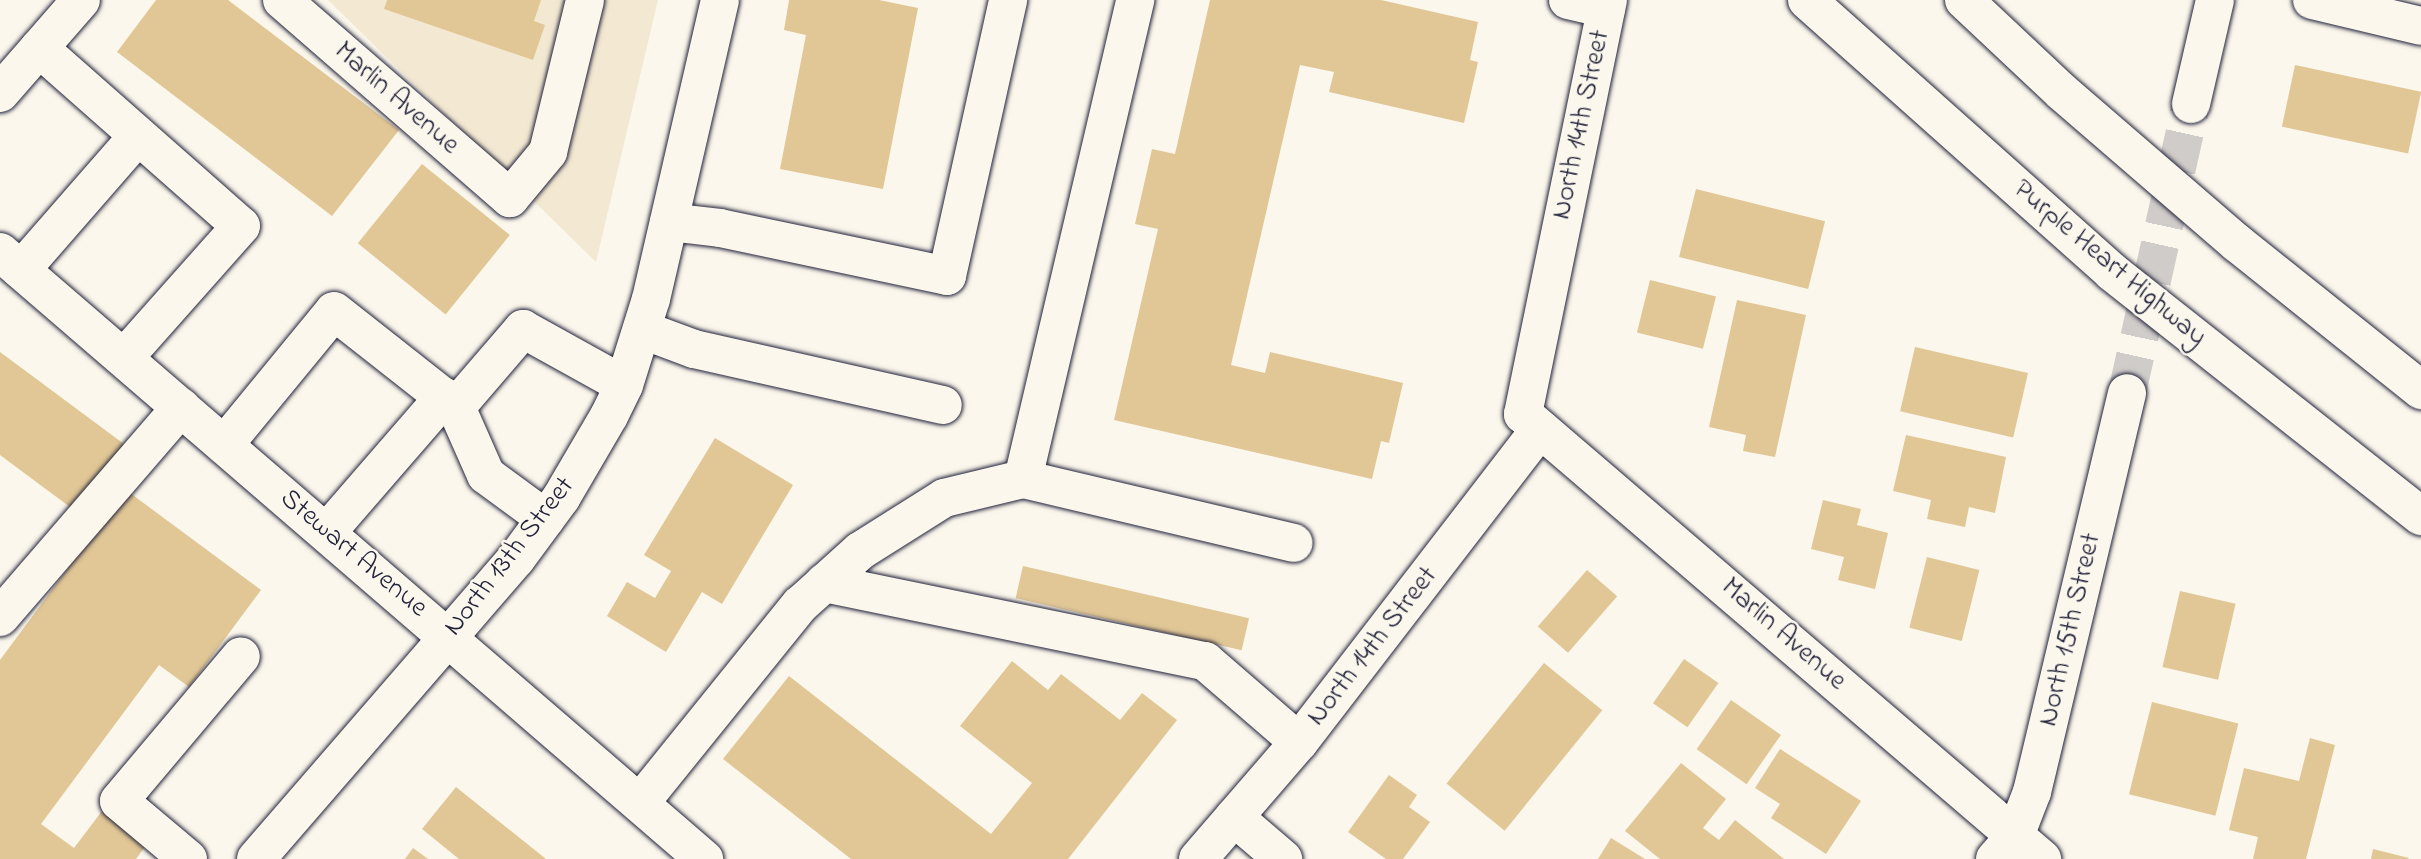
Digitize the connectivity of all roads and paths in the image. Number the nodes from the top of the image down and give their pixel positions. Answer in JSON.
{"nodes":[{"id":1,"x":80,"y":0,"type":"edge"},
{"id":2,"x":282,"y":0,"type":"edge"},
{"id":3,"x":585,"y":0,"type":"edge"},
{"id":4,"x":720,"y":0,"type":"edge"},
{"id":5,"x":1008,"y":0,"type":"edge"},
{"id":6,"x":1135,"y":0,"type":"edge"},
{"id":7,"x":1568,"y":0,"type":"edge"},
{"id":8,"x":1807,"y":0,"type":"edge"},
{"id":9,"x":1964,"y":0,"type":"edge"},
{"id":10,"x":2215,"y":0,"type":"edge"},
{"id":11,"x":2312,"y":0,"type":"edge"},
{"id":12,"x":1607,"y":5,"type":"edge"},
{"id":13,"x":2421,"y":26,"type":"edge"},
{"id":14,"x":39,"y":48,"type":"junction"},
{"id":15,"x":2,"y":87,"type":"edge"},
{"id":16,"x":2191,"y":104,"type":"tunnel mouth"},
{"id":17,"x":138,"y":136,"type":"junction"},
{"id":18,"x":668,"y":222,"type":"junction"},
{"id":19,"x":10,"y":261,"type":"edge"},
{"id":20,"x":643,"y":330,"type":"junction"},
{"id":21,"x":124,"y":358,"type":"junction"},
{"id":22,"x":624,"y":385,"type":"junction"},
{"id":23,"x":2421,"y":390,"type":"edge"},
{"id":24,"x":2127,"y":393,"type":"tunnel mouth"},
{"id":25,"x":450,"y":402,"type":"junction"},
{"id":26,"x":943,"y":404,"type":"dead end"},
{"id":27,"x":181,"y":407,"type":"junction"},
{"id":28,"x":1531,"y":422,"type":"junction"},
{"id":29,"x":224,"y":445,"type":"junction"},
{"id":30,"x":1023,"y":479,"type":"junction"},
{"id":31,"x":2421,"y":516,"type":"edge"},
{"id":32,"x":546,"y":519,"type":"junction"},
{"id":33,"x":327,"y":532,"type":"junction"},
{"id":34,"x":1294,"y":542,"type":"dead end"},
{"id":35,"x":824,"y":583,"type":"junction"},
{"id":36,"x":4,"y":606,"type":"edge"},
{"id":37,"x":449,"y":637,"type":"junction"},
{"id":38,"x":241,"y":656,"type":"dead end"},
{"id":39,"x":1299,"y":742,"type":"junction"},
{"id":40,"x":640,"y":803,"type":"junction"},
{"id":41,"x":1234,"y":817,"type":"junction"},
{"id":42,"x":2017,"y":851,"type":"edge"},
{"id":43,"x":188,"y":859,"type":"edge"},
{"id":44,"x":256,"y":859,"type":"edge"},
{"id":45,"x":704,"y":859,"type":"edge"},
{"id":46,"x":1198,"y":859,"type":"edge"},
{"id":47,"x":1283,"y":859,"type":"edge"}],
"edges":[{"from":1,"to":14,"type":"main road"},
{"from":2,"to":3,"type":"main road","name":"Marlin Avenue"},
{"from":4,"to":18,"type":"main road","name":"North 13th Street"},
{"from":5,"to":18,"type":"main road"},
{"from":6,"to":30,"type":"main road"},
{"from":7,"to":12,"type":"main road"},
{"from":8,"to":31,"type":"main road","name":"Purple Heart Highway","bridge":true},
{"from":9,"to":23,"type":"main road","bridge":true},
{"from":10,"to":16,"type":"main road"},
{"from":11,"to":13,"type":"main road"},
{"from":12,"to":28,"type":"main road","name":"North 14th Street"},
{"from":14,"to":15,"type":"main road"},
{"from":14,"to":17,"type":"main road"},
{"from":17,"to":19,"type":"main road"},
{"from":17,"to":21,"type":"main road"},
{"from":18,"to":20,"type":"main road","name":"North 13th Street"},
{"from":19,"to":21,"type":"main road","name":"Stewart Avenue"},
{"from":20,"to":22,"type":"main road","name":"North 13th Street"},
{"from":20,"to":26,"type":"main road"},
{"from":21,"to":27,"type":"main road","name":"Stewart Avenue"},
{"from":22,"to":25,"type":"main road"},
{"from":22,"to":32,"type":"main road","name":"North 13th Street"},
{"from":24,"to":42,"type":"main road","name":"North 15th Street"},
{"from":25,"to":29,"type":"main road"},
{"from":25,"to":32,"type":"main road"},
{"from":25,"to":33,"type":"main road"},
{"from":27,"to":29,"type":"main road","name":"Stewart Avenue"},
{"from":27,"to":36,"type":"main road"},
{"from":28,"to":39,"type":"main road","name":"North 14th Street"},
{"from":28,"to":42,"type":"main road","name":"Marlin Avenue"},
{"from":29,"to":33,"type":"main road","name":"Stewart Avenue"},
{"from":30,"to":34,"type":"main road"},
{"from":30,"to":35,"type":"main road"},
{"from":32,"to":37,"type":"main road","name":"North 13th Street"},
{"from":33,"to":37,"type":"main road","name":"Stewart Avenue"},
{"from":35,"to":39,"type":"main road"},
{"from":35,"to":40,"type":"main road"},
{"from":37,"to":40,"type":"main road","name":"Stewart Avenue"},
{"from":37,"to":44,"type":"main road","name":"North 13th Street"},
{"from":38,"to":43,"type":"main road"},
{"from":39,"to":41,"type":"main road","name":"North 14th Street"},
{"from":40,"to":45,"type":"main road","name":"Stewart Avenue"},
{"from":41,"to":46,"type":"main road","name":"North 14th Street"},
{"from":41,"to":47,"type":"main road"}]}
